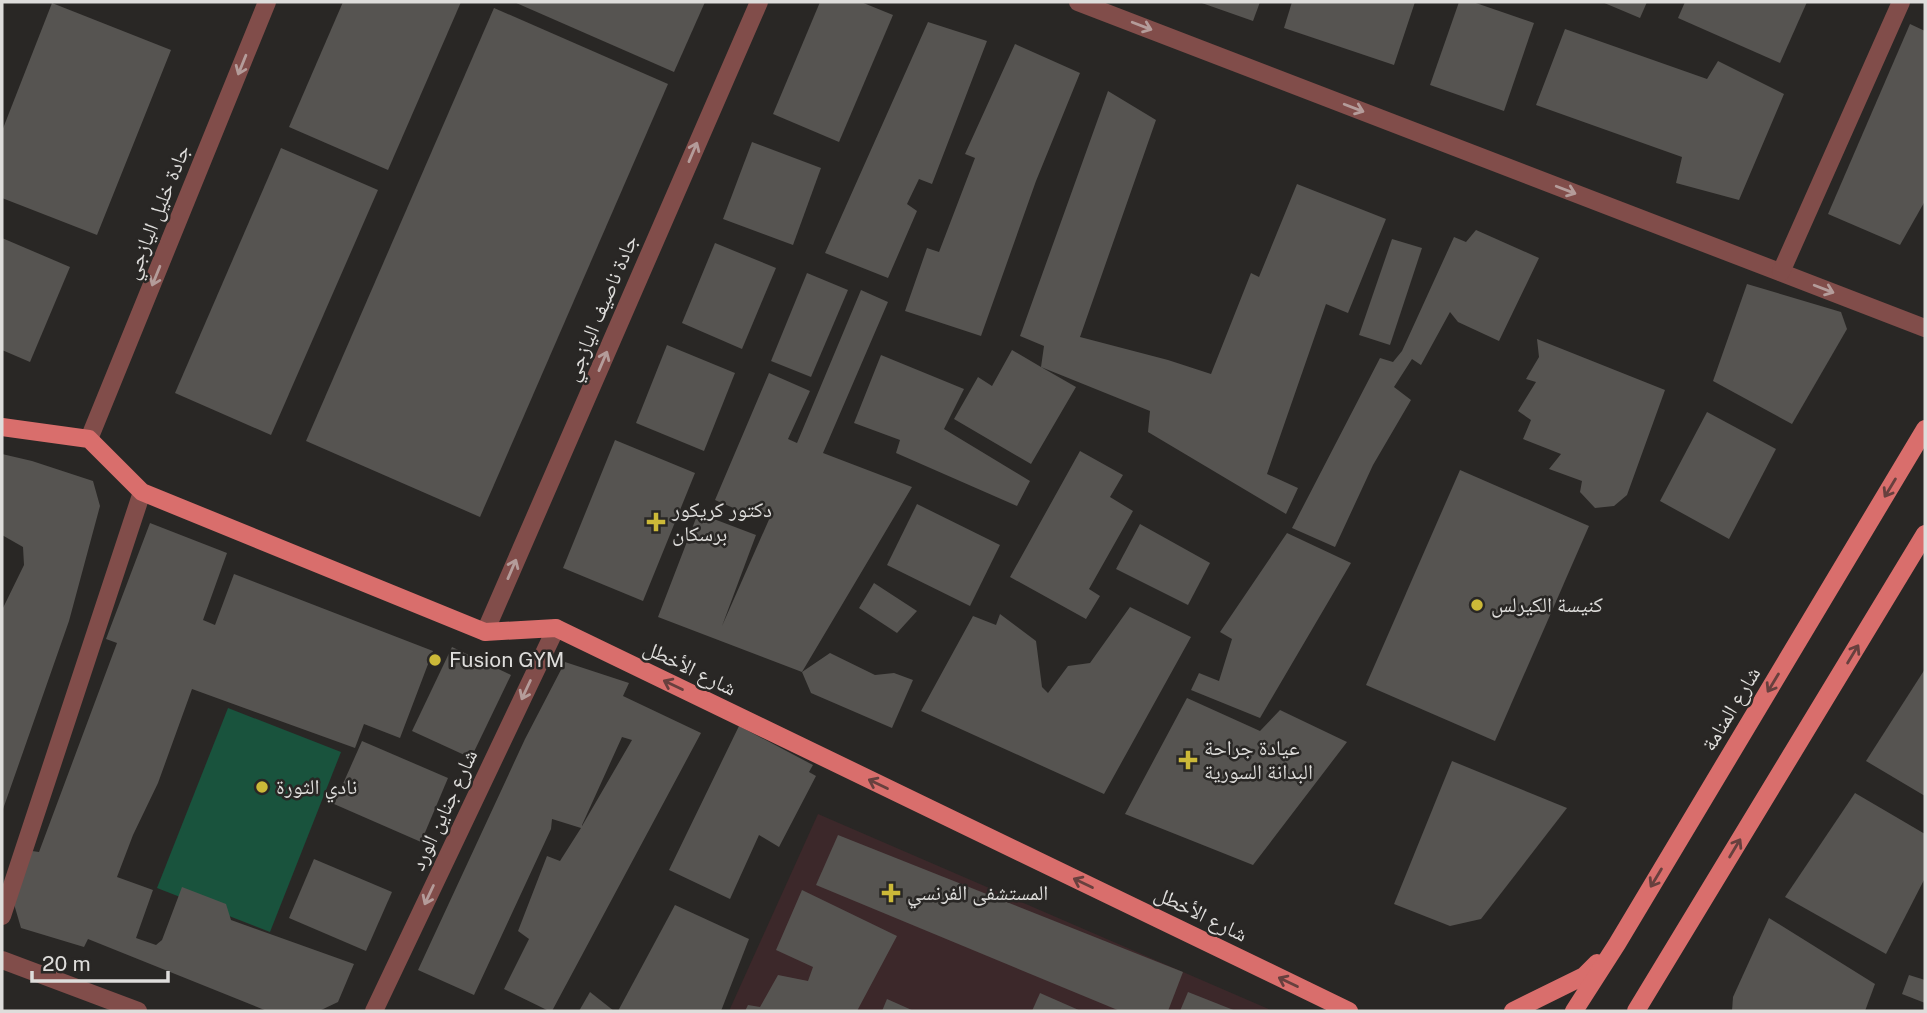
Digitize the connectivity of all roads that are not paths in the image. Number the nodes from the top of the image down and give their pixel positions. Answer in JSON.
{"nodes":[{"id":1,"x":759,"y":2,"type":"edge"},
{"id":2,"x":1078,"y":2,"type":"edge"},
{"id":3,"x":1901,"y":2,"type":"edge"},
{"id":4,"x":261,"y":4,"type":"edge"},
{"id":5,"x":1781,"y":272,"type":"junction"},
{"id":6,"x":1925,"y":328,"type":"edge"},
{"id":7,"x":2,"y":426,"type":"edge"},
{"id":8,"x":1925,"y":429,"type":"edge"},
{"id":9,"x":89,"y":439,"type":"junction"},
{"id":10,"x":142,"y":492,"type":"junction"},
{"id":11,"x":1925,"y":534,"type":"edge"},
{"id":12,"x":556,"y":628,"type":"junction"},
{"id":13,"x":485,"y":632,"type":"junction"},
{"id":14,"x":2,"y":916,"type":"edge"},
{"id":15,"x":1617,"y":944,"type":"junction"},
{"id":16,"x":2,"y":960,"type":"edge"},
{"id":17,"x":138,"y":1011,"type":"edge"},
{"id":18,"x":374,"y":1011,"type":"edge"},
{"id":19,"x":1349,"y":1011,"type":"edge"},
{"id":20,"x":1513,"y":1011,"type":"edge"},
{"id":21,"x":1574,"y":1011,"type":"edge"},
{"id":22,"x":1636,"y":1011,"type":"edge"}],
"edges":[{"from":13,"to":1,"type":"street","name":"جادة ناصيف اليازجي","one_way":true},
{"from":2,"to":5,"type":"street","one_way":true},
{"from":3,"to":5,"type":"street"},
{"from":4,"to":9,"type":"street","name":"جادة خليل اليازجي","one_way":true},
{"from":5,"to":6,"type":"street","one_way":true},
{"from":7,"to":9,"type":"main road"},
{"from":8,"to":15,"type":"main road","name":"شارع المنامة","one_way":true},
{"from":9,"to":10,"type":"main road","name":"شارع الأخطل"},
{"from":10,"to":13,"type":"main road","name":"شارع الأخطل"},
{"from":10,"to":14,"type":"street"},
{"from":22,"to":11,"type":"main road","one_way":true},
{"from":12,"to":13,"type":"main road","name":"شارع الأخطل"},
{"from":12,"to":18,"type":"street","name":"شارع جناين الورد","one_way":true},
{"from":19,"to":12,"type":"main road","name":"شارع الأخطل","one_way":true},
{"from":15,"to":20,"type":"main road"},
{"from":15,"to":21,"type":"main road","name":"شارع المنامة"},
{"from":16,"to":17,"type":"street"}]}
